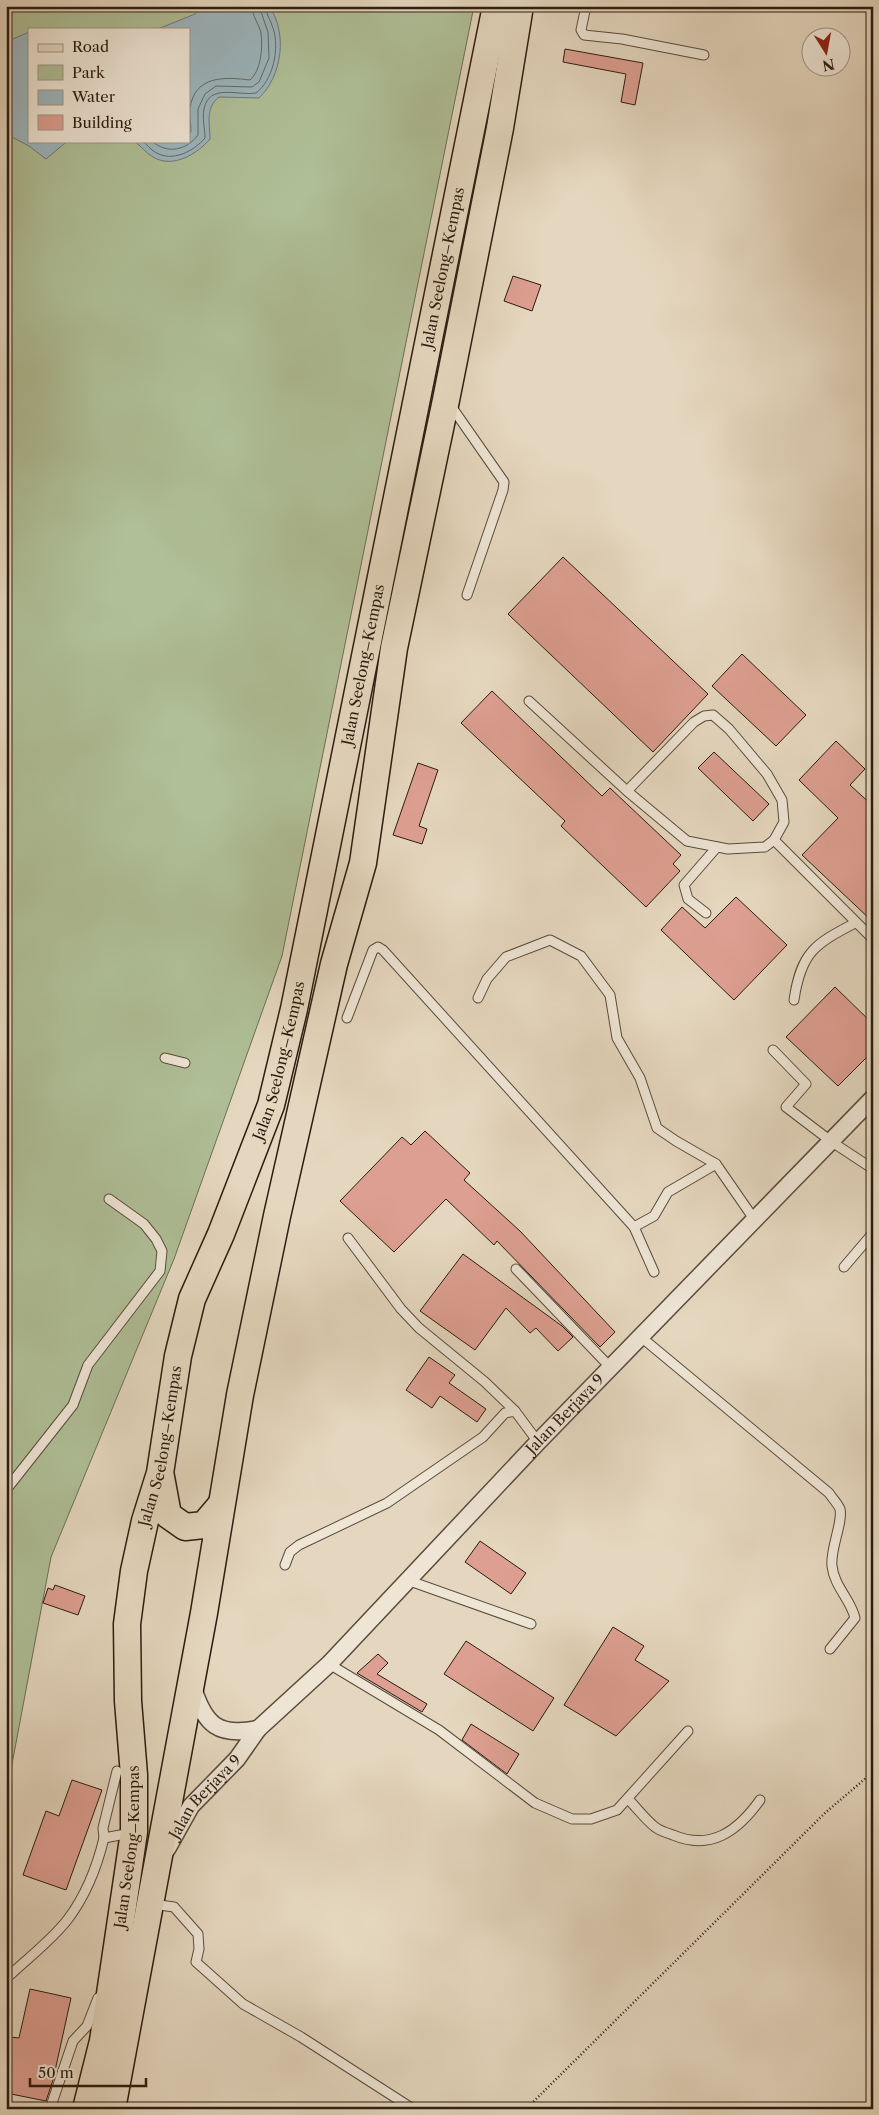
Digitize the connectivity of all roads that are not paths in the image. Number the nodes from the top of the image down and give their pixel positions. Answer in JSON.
{"nodes":[{"id":1,"x":496,"y":6,"type":"edge"},
{"id":2,"x":520,"y":6,"type":"edge"},
{"id":3,"x":586,"y":6,"type":"edge"},
{"id":4,"x":704,"y":55,"type":"dead end"},
{"id":5,"x":446,"y":400,"type":"junction"},
{"id":6,"x":467,"y":596,"type":"dead end"},
{"id":7,"x":529,"y":701,"type":"dead end"},
{"id":8,"x":627,"y":792,"type":"junction"},
{"id":9,"x":774,"y":840,"type":"junction"},
{"id":10,"x":717,"y":847,"type":"junction"},
{"id":11,"x":706,"y":913,"type":"dead end"},
{"id":12,"x":855,"y":923,"type":"junction"},
{"id":13,"x":873,"y":939,"type":"edge"},
{"id":14,"x":478,"y":998,"type":"dead end"},
{"id":15,"x":794,"y":1000,"type":"dead end"},
{"id":16,"x":347,"y":1018,"type":"dead end"},
{"id":17,"x":772,"y":1050,"type":"dead end"},
{"id":18,"x":165,"y":1058,"type":"dead end"},
{"id":19,"x":185,"y":1063,"type":"dead end"},
{"id":20,"x":873,"y":1098,"type":"edge"},
{"id":21,"x":832,"y":1142,"type":"junction"},
{"id":22,"x":716,"y":1164,"type":"junction"},
{"id":23,"x":873,"y":1169,"type":"edge"},
{"id":24,"x":109,"y":1198,"type":"dead end"},
{"id":25,"x":754,"y":1219,"type":"junction"},
{"id":26,"x":634,"y":1227,"type":"junction"},
{"id":27,"x":873,"y":1232,"type":"edge"},
{"id":28,"x":348,"y":1238,"type":"dead end"},
{"id":29,"x":844,"y":1266,"type":"dead end"},
{"id":30,"x":516,"y":1269,"type":"dead end"},
{"id":31,"x":654,"y":1272,"type":"dead end"},
{"id":32,"x":641,"y":1337,"type":"junction"},
{"id":33,"x":611,"y":1368,"type":"junction"},
{"id":34,"x":515,"y":1411,"type":"junction"},
{"id":35,"x":538,"y":1442,"type":"junction"},
{"id":36,"x":160,"y":1473,"type":"junction"},
{"id":37,"x":6,"y":1490,"type":"edge"},
{"id":38,"x":221,"y":1505,"type":"junction"},
{"id":39,"x":285,"y":1565,"type":"dead end"},
{"id":40,"x":407,"y":1580,"type":"junction"},
{"id":41,"x":531,"y":1624,"type":"dead end"},
{"id":42,"x":830,"y":1649,"type":"dead end"},
{"id":43,"x":329,"y":1664,"type":"junction"},
{"id":44,"x":191,"y":1681,"type":"junction"},
{"id":45,"x":258,"y":1729,"type":"junction"},
{"id":46,"x":688,"y":1731,"type":"dead end"},
{"id":47,"x":117,"y":1771,"type":"dead end"},
{"id":48,"x":628,"y":1799,"type":"junction"},
{"id":49,"x":760,"y":1800,"type":"dead end"},
{"id":50,"x":134,"y":1832,"type":"junction"},
{"id":51,"x":104,"y":1838,"type":"junction"},
{"id":52,"x":157,"y":1869,"type":"junction"},
{"id":53,"x":151,"y":1903,"type":"junction"},
{"id":54,"x":118,"y":1945,"type":"junction"},
{"id":55,"x":10,"y":1975,"type":"dead end"},
{"id":56,"x":50,"y":2109,"type":"edge"},
{"id":57,"x":86,"y":2109,"type":"edge"},
{"id":58,"x":112,"y":2109,"type":"edge"},
{"id":59,"x":413,"y":2109,"type":"edge"}],
"edges":[{"from":1,"to":36,"type":"main road","name":"Jalan Seelong–Kempas"},
{"from":2,"to":5,"type":"main road","name":"Jalan Seelong–Kempas"},
{"from":3,"to":4,"type":"lane"},
{"from":5,"to":6,"type":"lane"},
{"from":5,"to":38,"type":"main road","name":"Jalan Seelong–Kempas"},
{"from":7,"to":8,"type":"lane"},
{"from":8,"to":9,"type":"lane"},
{"from":8,"to":10,"type":"lane"},
{"from":9,"to":10,"type":"lane"},
{"from":9,"to":12,"type":"lane"},
{"from":10,"to":11,"type":"lane"},
{"from":12,"to":13,"type":"lane"},
{"from":12,"to":15,"type":"lane"},
{"from":14,"to":22,"type":"lane"},
{"from":16,"to":26,"type":"lane"},
{"from":17,"to":21,"type":"lane"},
{"from":18,"to":19,"type":"lane"},
{"from":20,"to":21,"type":"street","name":"Jalan Berjaya 9"},
{"from":21,"to":23,"type":"lane"},
{"from":21,"to":25,"type":"street","name":"Jalan Berjaya 9"},
{"from":22,"to":25,"type":"lane"},
{"from":22,"to":26,"type":"lane"},
{"from":24,"to":37,"type":"lane"},
{"from":25,"to":32,"type":"street","name":"Jalan Berjaya 9"},
{"from":26,"to":31,"type":"lane"},
{"from":27,"to":29,"type":"lane"},
{"from":28,"to":34,"type":"lane"},
{"from":30,"to":33,"type":"lane"},
{"from":32,"to":33,"type":"street","name":"Jalan Berjaya 9"},
{"from":32,"to":42,"type":"lane"},
{"from":33,"to":35,"type":"street","name":"Jalan Berjaya 9"},
{"from":34,"to":35,"type":"lane"},
{"from":34,"to":39,"type":"lane"},
{"from":35,"to":40,"type":"street","name":"Jalan Berjaya 9"},
{"from":36,"to":38,"type":"main road"},
{"from":36,"to":50,"type":"main road","name":"Jalan Seelong–Kempas"},
{"from":38,"to":44,"type":"main road","name":"Jalan Seelong–Kempas"},
{"from":40,"to":41,"type":"lane"},
{"from":40,"to":43,"type":"street","name":"Jalan Berjaya 9"},
{"from":43,"to":45,"type":"street","name":"Jalan Berjaya 9"},
{"from":43,"to":48,"type":"lane"},
{"from":44,"to":45,"type":"street","name":"Jalan Berjaya 9"},
{"from":44,"to":52,"type":"main road","name":"Jalan Seelong–Kempas"},
{"from":45,"to":52,"type":"street","name":"Jalan Berjaya 9"},
{"from":46,"to":48,"type":"lane"},
{"from":47,"to":51,"type":"lane"},
{"from":48,"to":49,"type":"lane"},
{"from":50,"to":51,"type":"lane"},
{"from":50,"to":54,"type":"main road","name":"Jalan Seelong–Kempas"},
{"from":51,"to":55,"type":"lane"},
{"from":52,"to":53,"type":"main road","name":"Jalan Seelong–Kempas"},
{"from":53,"to":58,"type":"main road","name":"Jalan Seelong–Kempas"},
{"from":53,"to":59,"type":"lane"},
{"from":54,"to":56,"type":"lane"},
{"from":54,"to":57,"type":"main road","name":"Jalan Seelong–Kempas"}]}
